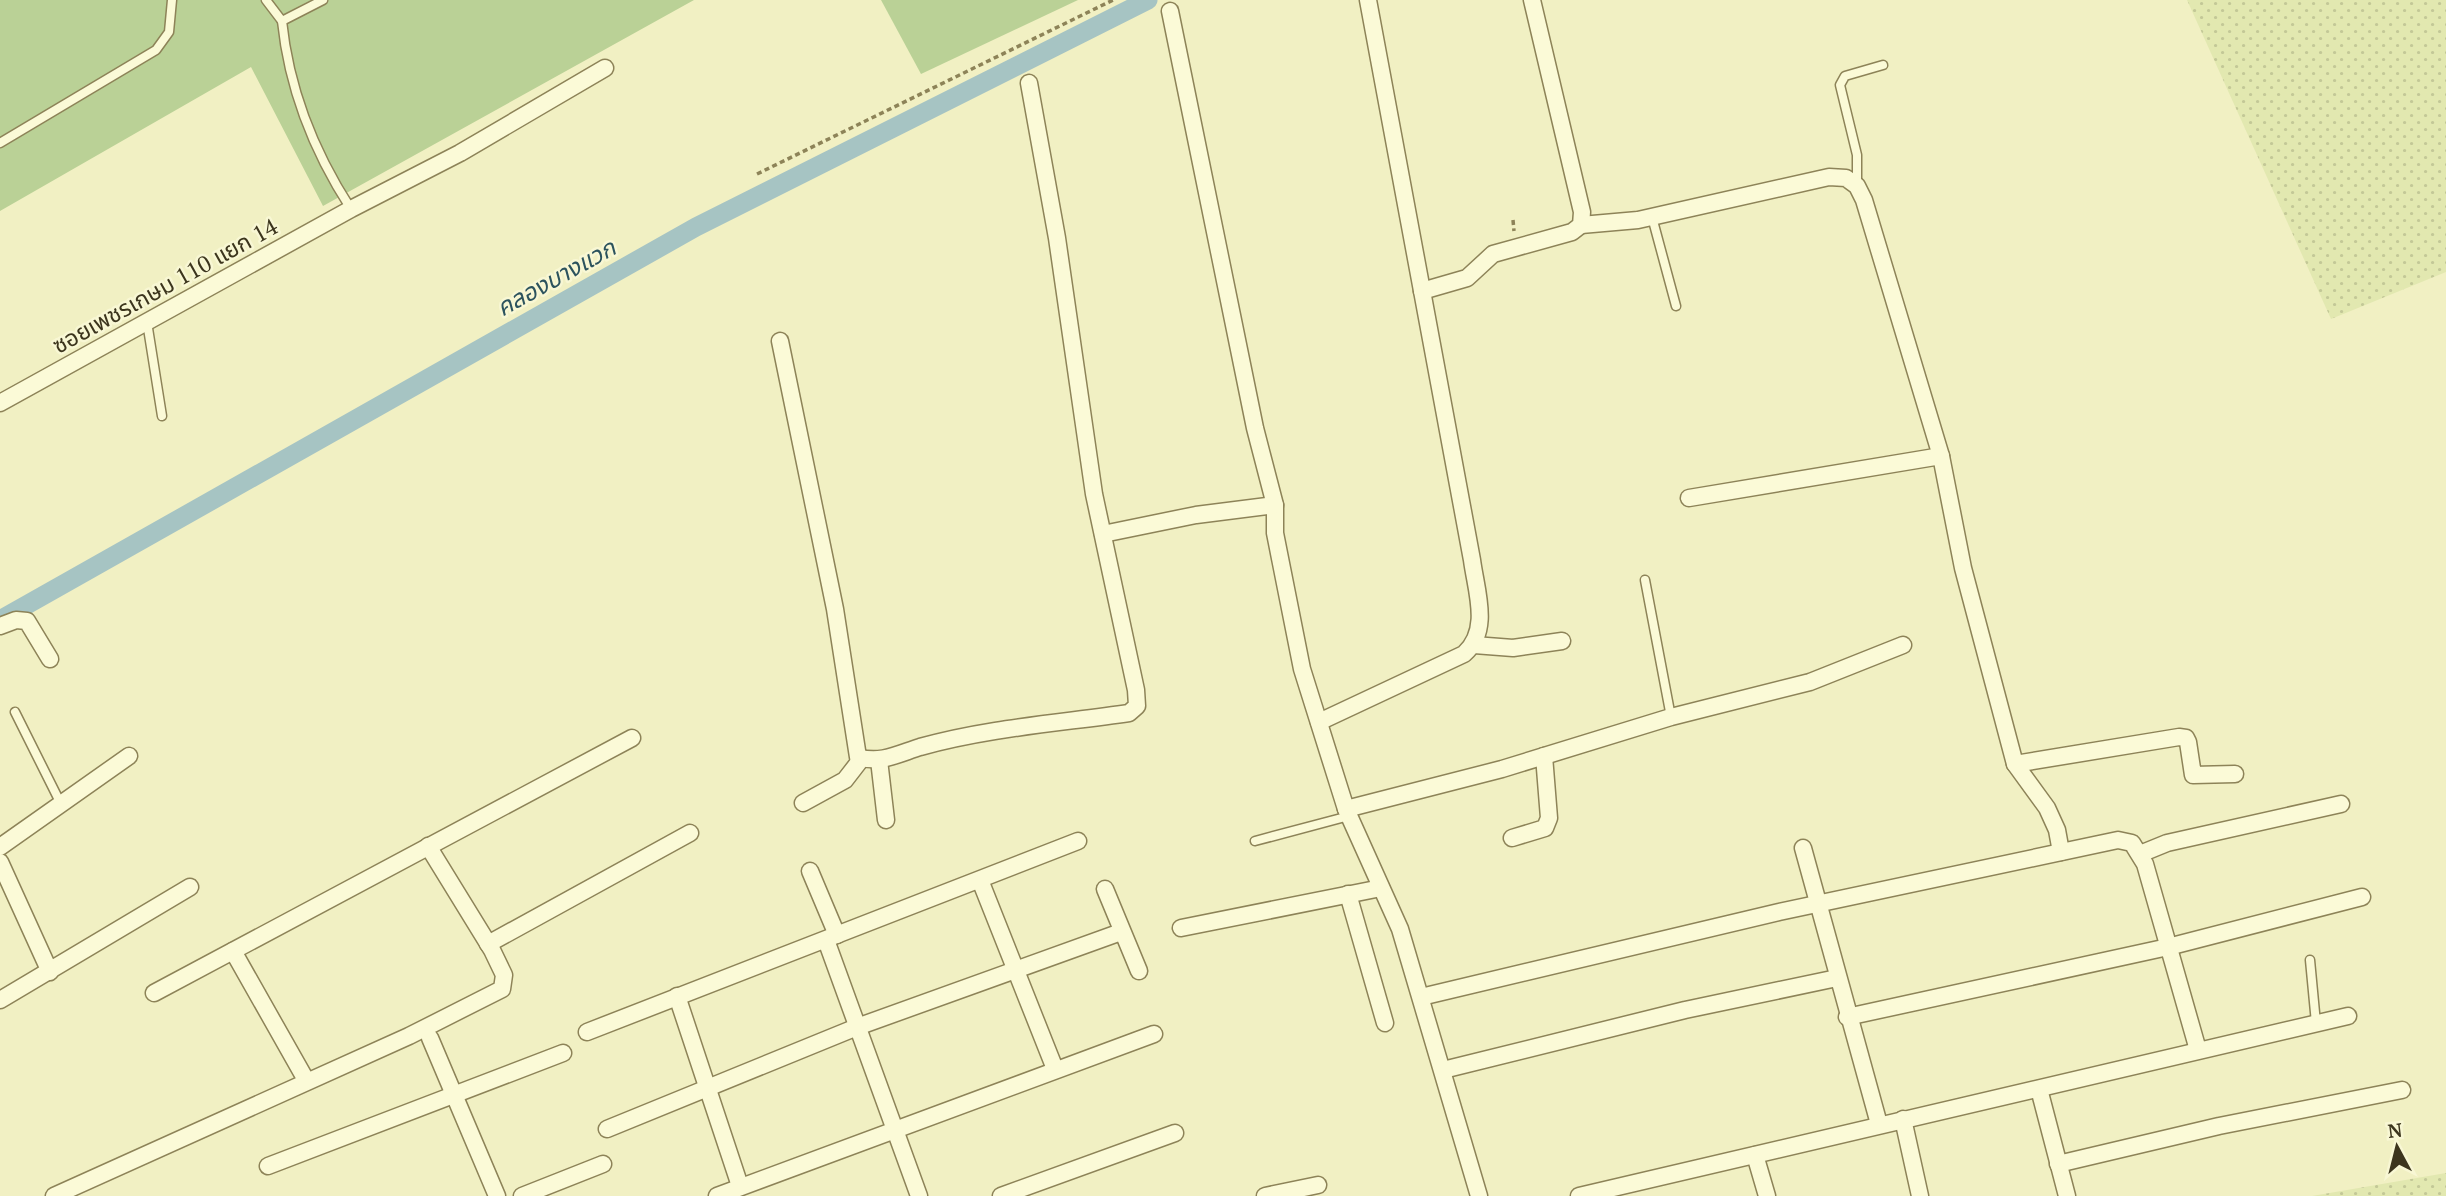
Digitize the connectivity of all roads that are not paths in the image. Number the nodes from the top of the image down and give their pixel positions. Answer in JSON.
{"nodes":[{"id":1,"x":172,"y":0,"type":"edge"},
{"id":2,"x":266,"y":0,"type":"edge"},
{"id":3,"x":323,"y":0,"type":"edge"},
{"id":4,"x":1368,"y":0,"type":"edge"},
{"id":5,"x":1532,"y":0,"type":"edge"},
{"id":6,"x":1171,"y":11,"type":"dead end"},
{"id":7,"x":282,"y":21,"type":"junction"},
{"id":8,"x":1884,"y":65,"type":"dead end"},
{"id":9,"x":605,"y":68,"type":"dead end"},
{"id":10,"x":1029,"y":83,"type":"dead end"},
{"id":11,"x":0,"y":143,"type":"edge"},
{"id":12,"x":1857,"y":186,"type":"junction"},
{"id":13,"x":351,"y":209,"type":"junction"},
{"id":14,"x":1651,"y":217,"type":"junction"},
{"id":15,"x":1581,"y":225,"type":"junction"},
{"id":16,"x":1422,"y":291,"type":"junction"},
{"id":17,"x":1676,"y":306,"type":"dead end"},
{"id":18,"x":147,"y":322,"type":"junction"},
{"id":19,"x":780,"y":341,"type":"dead end"},
{"id":20,"x":0,"y":402,"type":"edge"},
{"id":21,"x":162,"y":416,"type":"dead end"},
{"id":22,"x":1941,"y":456,"type":"junction"},
{"id":23,"x":1689,"y":498,"type":"dead end"},
{"id":24,"x":1275,"y":505,"type":"junction"},
{"id":25,"x":1103,"y":534,"type":"junction"},
{"id":26,"x":1646,"y":580,"type":"dead end"},
{"id":27,"x":0,"y":626,"type":"edge"},
{"id":28,"x":1562,"y":641,"type":"dead end"},
{"id":29,"x":1474,"y":645,"type":"junction"},
{"id":30,"x":1903,"y":645,"type":"dead end"},
{"id":31,"x":50,"y":659,"type":"dead end"},
{"id":32,"x":15,"y":712,"type":"dead end"},
{"id":33,"x":1671,"y":717,"type":"junction"},
{"id":34,"x":1320,"y":722,"type":"junction"},
{"id":35,"x":632,"y":738,"type":"dead end"},
{"id":36,"x":129,"y":756,"type":"dead end"},
{"id":37,"x":1544,"y":757,"type":"junction"},
{"id":38,"x":862,"y":758,"type":"junction"},
{"id":39,"x":878,"y":760,"type":"junction"},
{"id":40,"x":2015,"y":764,"type":"junction"},
{"id":41,"x":2235,"y":774,"type":"dead end"},
{"id":42,"x":803,"y":803,"type":"dead end"},
{"id":43,"x":61,"y":804,"type":"junction"},
{"id":44,"x":2341,"y":804,"type":"dead end"},
{"id":45,"x":1347,"y":813,"type":"junction"},
{"id":46,"x":886,"y":820,"type":"dead end"},
{"id":47,"x":690,"y":833,"type":"dead end"},
{"id":48,"x":1512,"y":838,"type":"dead end"},
{"id":49,"x":1078,"y":841,"type":"dead end"},
{"id":50,"x":1255,"y":841,"type":"dead end"},
{"id":51,"x":428,"y":846,"type":"junction"},
{"id":52,"x":0,"y":847,"type":"edge"},
{"id":53,"x":1803,"y":848,"type":"dead end"},
{"id":54,"x":2061,"y":852,"type":"junction"},
{"id":55,"x":2140,"y":854,"type":"junction"},
{"id":56,"x":0,"y":862,"type":"edge"},
{"id":57,"x":810,"y":871,"type":"dead end"},
{"id":58,"x":980,"y":880,"type":"junction"},
{"id":59,"x":190,"y":887,"type":"dead end"},
{"id":60,"x":1381,"y":888,"type":"junction"},
{"id":61,"x":1105,"y":889,"type":"dead end"},
{"id":62,"x":1348,"y":894,"type":"junction"},
{"id":63,"x":2361,"y":897,"type":"dead end"},
{"id":64,"x":1819,"y":904,"type":"junction"},
{"id":65,"x":1181,"y":928,"type":"dead end"},
{"id":66,"x":1121,"y":932,"type":"junction"},
{"id":67,"x":832,"y":938,"type":"junction"},
{"id":68,"x":488,"y":944,"type":"junction"},
{"id":69,"x":2168,"y":947,"type":"junction"},
{"id":70,"x":233,"y":951,"type":"junction"},
{"id":71,"x":2310,"y":960,"type":"dead end"},
{"id":72,"x":1014,"y":971,"type":"junction"},
{"id":73,"x":1139,"y":971,"type":"dead end"},
{"id":74,"x":50,"y":972,"type":"junction"},
{"id":75,"x":1837,"y":978,"type":"junction"},
{"id":76,"x":154,"y":993,"type":"dead end"},
{"id":77,"x":677,"y":996,"type":"junction"},
{"id":78,"x":1421,"y":997,"type":"junction"},
{"id":79,"x":0,"y":1000,"type":"edge"},
{"id":80,"x":2348,"y":1016,"type":"dead end"},
{"id":81,"x":1847,"y":1017,"type":"junction"},
{"id":82,"x":1385,"y":1023,"type":"dead end"},
{"id":83,"x":2316,"y":1023,"type":"junction"},
{"id":84,"x":857,"y":1027,"type":"junction"},
{"id":85,"x":587,"y":1031,"type":"dead end"},
{"id":86,"x":1154,"y":1034,"type":"dead end"},
{"id":87,"x":430,"y":1038,"type":"dead end"},
{"id":88,"x":2198,"y":1050,"type":"junction"},
{"id":89,"x":563,"y":1053,"type":"dead end"},
{"id":90,"x":1055,"y":1069,"type":"junction"},
{"id":91,"x":1443,"y":1070,"type":"junction"},
{"id":92,"x":306,"y":1080,"type":"junction"},
{"id":93,"x":2039,"y":1089,"type":"junction"},
{"id":94,"x":708,"y":1090,"type":"junction"},
{"id":95,"x":2402,"y":1090,"type":"dead end"},
{"id":96,"x":454,"y":1094,"type":"junction"},
{"id":97,"x":1903,"y":1119,"type":"junction"},
{"id":98,"x":1879,"y":1124,"type":"junction"},
{"id":99,"x":607,"y":1129,"type":"dead end"},
{"id":100,"x":896,"y":1129,"type":"junction"},
{"id":101,"x":1175,"y":1133,"type":"dead end"},
{"id":102,"x":1755,"y":1155,"type":"junction"},
{"id":103,"x":603,"y":1164,"type":"dead end"},
{"id":104,"x":2058,"y":1164,"type":"junction"},
{"id":105,"x":268,"y":1166,"type":"dead end"},
{"id":106,"x":1318,"y":1185,"type":"dead end"},
{"id":107,"x":740,"y":1186,"type":"junction"},
{"id":108,"x":54,"y":1196,"type":"edge"},
{"id":109,"x":497,"y":1196,"type":"edge"},
{"id":110,"x":522,"y":1196,"type":"edge"},
{"id":111,"x":718,"y":1196,"type":"edge"},
{"id":112,"x":919,"y":1196,"type":"edge"},
{"id":113,"x":1001,"y":1196,"type":"edge"},
{"id":114,"x":1265,"y":1196,"type":"edge"},
{"id":115,"x":1479,"y":1196,"type":"edge"},
{"id":116,"x":1579,"y":1196,"type":"edge"},
{"id":117,"x":1767,"y":1196,"type":"edge"},
{"id":118,"x":1920,"y":1196,"type":"edge"},
{"id":119,"x":2067,"y":1196,"type":"edge"}],
"edges":[{"from":1,"to":11,"type":"lane"},
{"from":2,"to":7,"type":"lane"},
{"from":3,"to":7,"type":"lane"},
{"from":4,"to":16,"type":"street"},
{"from":5,"to":15,"type":"street"},
{"from":6,"to":24,"type":"street"},
{"from":7,"to":13,"type":"lane"},
{"from":8,"to":12,"type":"lane"},
{"from":9,"to":13,"type":"street","name":"ซอยเพชรเกษม 110 แยก 14"},
{"from":10,"to":25,"type":"street"},
{"from":12,"to":14,"type":"street"},
{"from":12,"to":22,"type":"street"},
{"from":13,"to":18,"type":"street","name":"ซอยเพชรเกษม 110 แยก 14"},
{"from":14,"to":15,"type":"street"},
{"from":14,"to":17,"type":"lane"},
{"from":15,"to":16,"type":"street"},
{"from":16,"to":29,"type":"street"},
{"from":18,"to":20,"type":"street","name":"ซอยเพชรเกษม 110 แยก 14"},
{"from":18,"to":21,"type":"lane"},
{"from":19,"to":38,"type":"street"},
{"from":22,"to":23,"type":"street"},
{"from":22,"to":40,"type":"street"},
{"from":24,"to":25,"type":"street"},
{"from":24,"to":34,"type":"street"},
{"from":25,"to":39,"type":"street"},
{"from":26,"to":33,"type":"lane"},
{"from":27,"to":31,"type":"street"},
{"from":28,"to":29,"type":"street"},
{"from":29,"to":34,"type":"street"},
{"from":30,"to":33,"type":"street"},
{"from":32,"to":43,"type":"lane"},
{"from":33,"to":37,"type":"street"},
{"from":34,"to":45,"type":"street"},
{"from":35,"to":51,"type":"street"},
{"from":36,"to":43,"type":"street"},
{"from":37,"to":45,"type":"street"},
{"from":37,"to":48,"type":"street"},
{"from":38,"to":39,"type":"street"},
{"from":38,"to":42,"type":"street"},
{"from":39,"to":46,"type":"street"},
{"from":40,"to":41,"type":"street"},
{"from":40,"to":54,"type":"street"},
{"from":43,"to":52,"type":"street"},
{"from":44,"to":55,"type":"street"},
{"from":45,"to":50,"type":"lane"},
{"from":45,"to":60,"type":"street"},
{"from":47,"to":68,"type":"street"},
{"from":49,"to":58,"type":"street"},
{"from":51,"to":68,"type":"street"},
{"from":51,"to":70,"type":"street"},
{"from":53,"to":64,"type":"street"},
{"from":54,"to":55,"type":"street"},
{"from":54,"to":64,"type":"street"},
{"from":55,"to":69,"type":"street"},
{"from":56,"to":74,"type":"street"},
{"from":57,"to":67,"type":"street"},
{"from":58,"to":67,"type":"street"},
{"from":58,"to":72,"type":"street"},
{"from":59,"to":74,"type":"street"},
{"from":60,"to":62,"type":"street"},
{"from":60,"to":78,"type":"street"},
{"from":61,"to":66,"type":"street"},
{"from":62,"to":65,"type":"street"},
{"from":62,"to":82,"type":"street"},
{"from":63,"to":69,"type":"street"},
{"from":64,"to":75,"type":"street"},
{"from":64,"to":78,"type":"street"},
{"from":66,"to":72,"type":"street"},
{"from":66,"to":73,"type":"street"},
{"from":67,"to":77,"type":"street"},
{"from":67,"to":84,"type":"street"},
{"from":68,"to":92,"type":"street"},
{"from":69,"to":81,"type":"street"},
{"from":69,"to":88,"type":"street"},
{"from":70,"to":76,"type":"street"},
{"from":70,"to":92,"type":"street"},
{"from":71,"to":83,"type":"lane"},
{"from":72,"to":84,"type":"street"},
{"from":72,"to":90,"type":"street"},
{"from":74,"to":79,"type":"street"},
{"from":75,"to":81,"type":"street"},
{"from":75,"to":91,"type":"street"},
{"from":77,"to":85,"type":"street"},
{"from":77,"to":94,"type":"street"},
{"from":78,"to":91,"type":"street"},
{"from":80,"to":83,"type":"street"},
{"from":81,"to":98,"type":"street"},
{"from":83,"to":88,"type":"street"},
{"from":84,"to":94,"type":"street"},
{"from":84,"to":100,"type":"street"},
{"from":86,"to":90,"type":"street"},
{"from":87,"to":96,"type":"street"},
{"from":88,"to":93,"type":"street"},
{"from":89,"to":96,"type":"street"},
{"from":90,"to":100,"type":"street"},
{"from":91,"to":115,"type":"street"},
{"from":92,"to":108,"type":"street"},
{"from":93,"to":97,"type":"street"},
{"from":93,"to":104,"type":"street"},
{"from":94,"to":99,"type":"street"},
{"from":94,"to":107,"type":"street"},
{"from":95,"to":104,"type":"street"},
{"from":96,"to":105,"type":"street"},
{"from":96,"to":109,"type":"street"},
{"from":97,"to":98,"type":"street"},
{"from":97,"to":118,"type":"street"},
{"from":98,"to":102,"type":"street"},
{"from":100,"to":107,"type":"street"},
{"from":100,"to":112,"type":"street"},
{"from":101,"to":113,"type":"street"},
{"from":102,"to":116,"type":"street"},
{"from":102,"to":117,"type":"street"},
{"from":103,"to":110,"type":"street"},
{"from":104,"to":119,"type":"street"},
{"from":106,"to":114,"type":"street"},
{"from":107,"to":111,"type":"street"}]}
